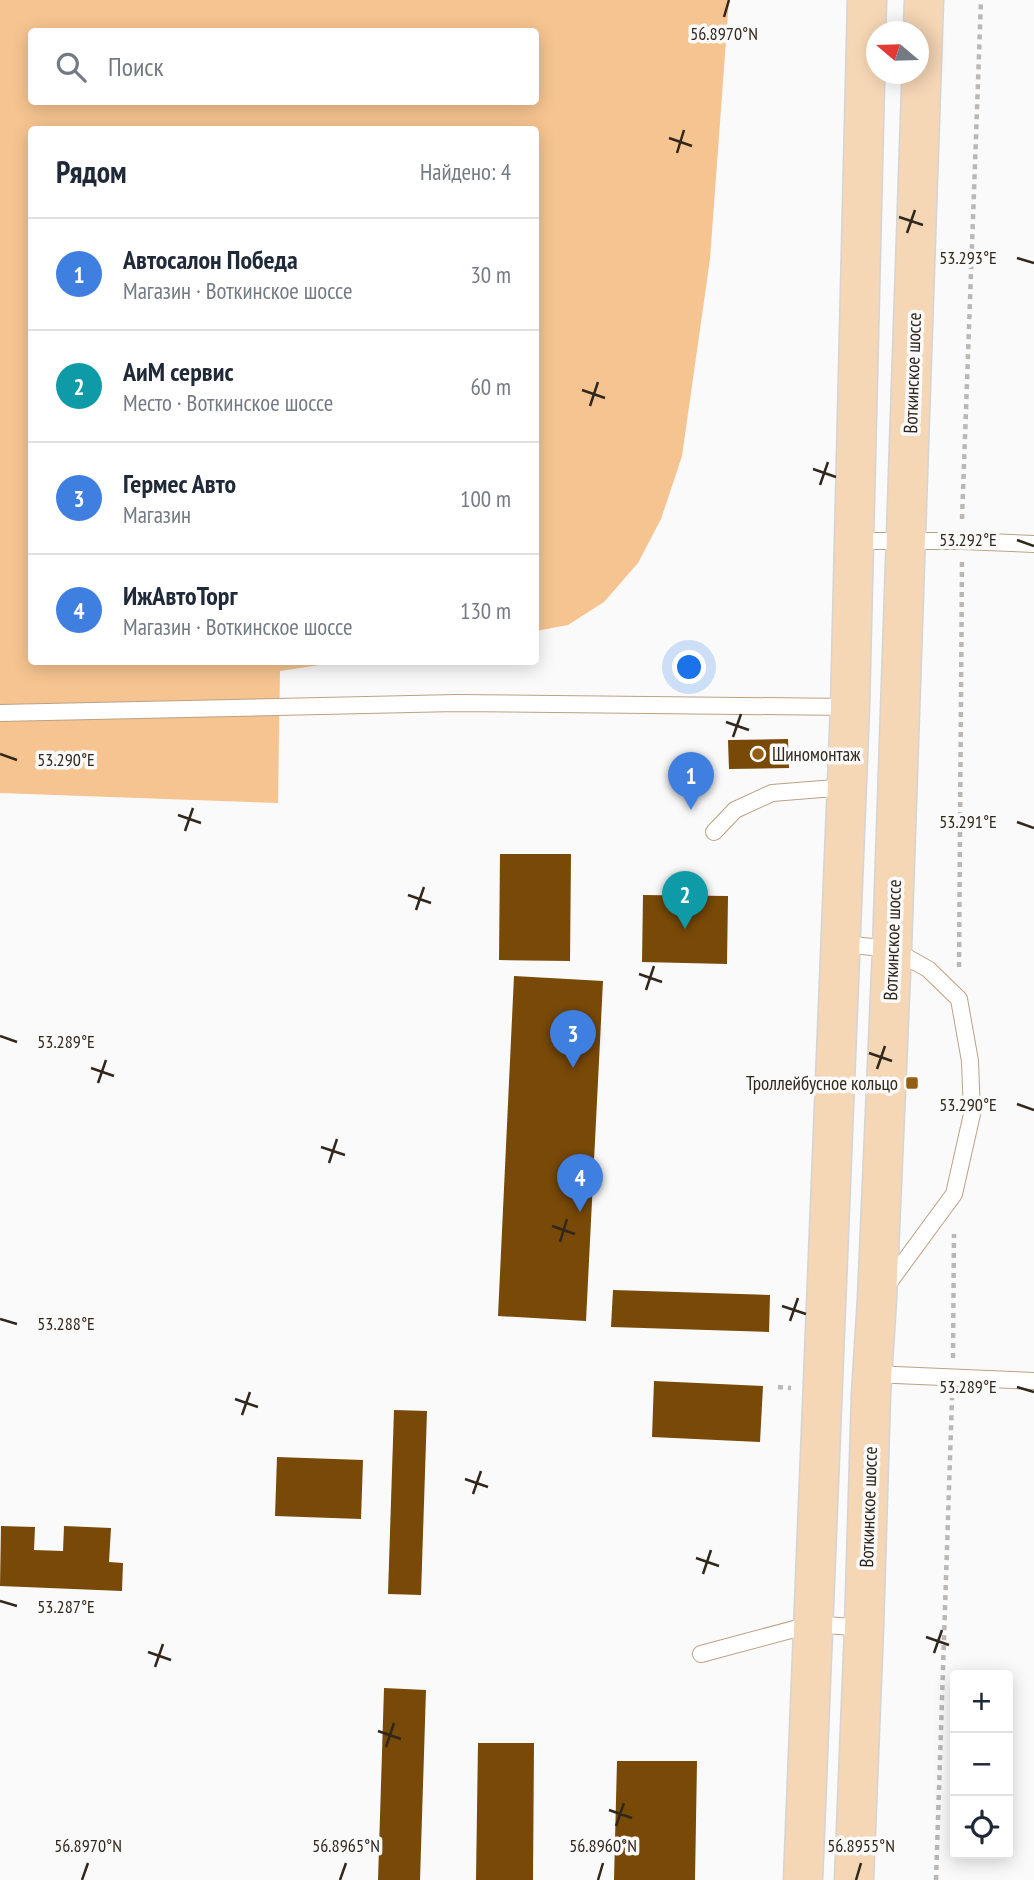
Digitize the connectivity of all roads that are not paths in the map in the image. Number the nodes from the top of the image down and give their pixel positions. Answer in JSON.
{"nodes":[{"id":1,"x":867,"y":0,"type":"edge"},
{"id":2,"x":924,"y":0,"type":"edge"},
{"id":3,"x":854,"y":541,"type":"junction"},
{"id":4,"x":906,"y":541,"type":"junction"},
{"id":5,"x":1034,"y":544,"type":"edge"},
{"id":6,"x":850,"y":707,"type":"junction"},
{"id":7,"x":0,"y":713,"type":"edge"},
{"id":8,"x":847,"y":787,"type":"junction"},
{"id":9,"x":714,"y":832,"type":"dead end"},
{"id":10,"x":842,"y":944,"type":"junction"},
{"id":11,"x":892,"y":949,"type":"junction"},
{"id":12,"x":877,"y":1299,"type":"junction"},
{"id":13,"x":873,"y":1374,"type":"junction"},
{"id":14,"x":1034,"y":1381,"type":"edge"},
{"id":15,"x":813,"y":1624,"type":"junction"},
{"id":16,"x":864,"y":1628,"type":"junction"},
{"id":17,"x":701,"y":1654,"type":"dead end"},
{"id":18,"x":803,"y":1880,"type":"edge"},
{"id":19,"x":854,"y":1880,"type":"edge"}],
"edges":[{"from":1,"to":3,"type":"main road"},
{"from":2,"to":4,"type":"main road","name":"Воткинское шоссе"},
{"from":3,"to":4,"type":"lane"},
{"from":3,"to":6,"type":"main road"},
{"from":4,"to":5,"type":"lane"},
{"from":4,"to":11,"type":"main road","name":"Воткинское шоссе"},
{"from":6,"to":7,"type":"lane"},
{"from":6,"to":8,"type":"main road"},
{"from":8,"to":9,"type":"lane"},
{"from":8,"to":10,"type":"main road"},
{"from":10,"to":11,"type":"lane"},
{"from":10,"to":15,"type":"main road"},
{"from":11,"to":12,"type":"main road","name":"Воткинское шоссе"},
{"from":11,"to":12,"type":"lane"},
{"from":12,"to":13,"type":"main road","name":"Воткинское шоссе"},
{"from":13,"to":14,"type":"lane"},
{"from":13,"to":16,"type":"main road","name":"Воткинское шоссе"},
{"from":15,"to":16,"type":"lane"},
{"from":15,"to":17,"type":"lane"},
{"from":15,"to":18,"type":"main road"},
{"from":16,"to":19,"type":"main road","name":"Воткинское шоссе"}]}
